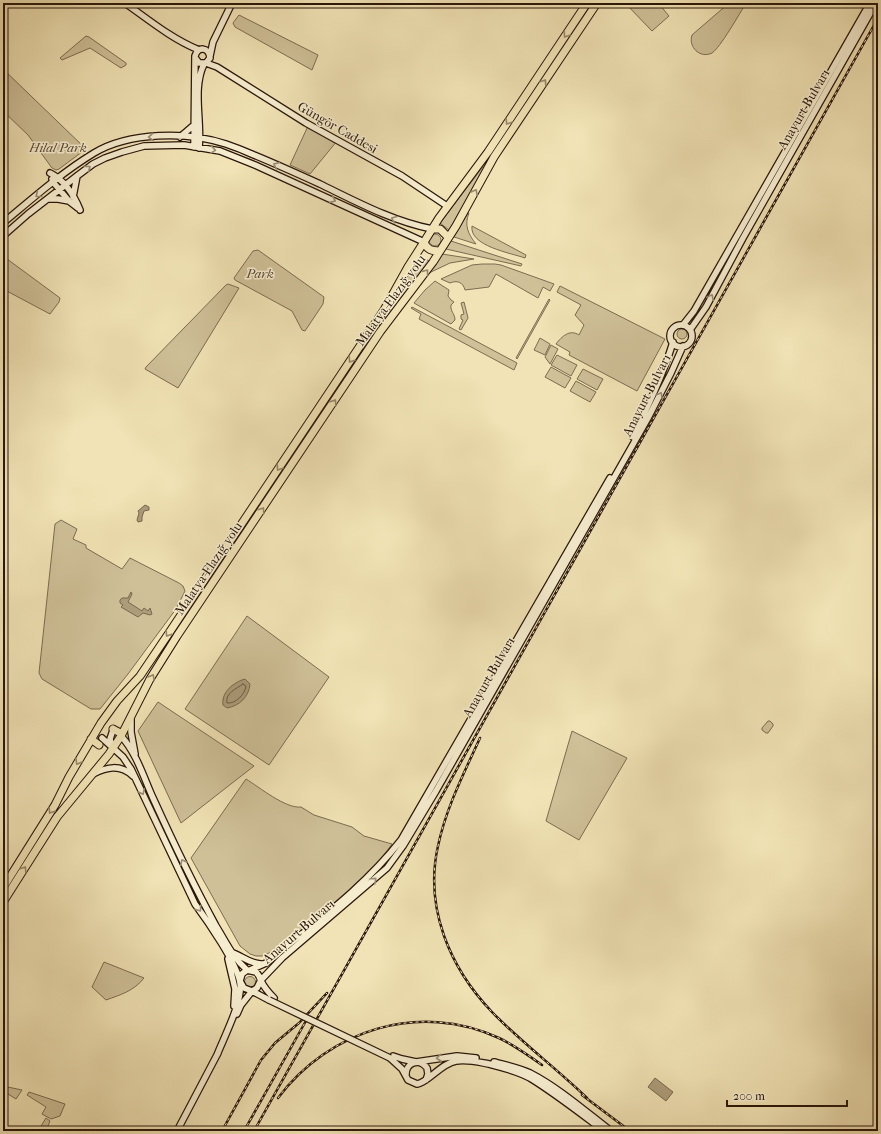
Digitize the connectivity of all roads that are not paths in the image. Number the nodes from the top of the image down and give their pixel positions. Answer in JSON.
{"nodes":[{"id":1,"x":125,"y":3,"type":"edge"},
{"id":2,"x":232,"y":3,"type":"edge"},
{"id":3,"x":588,"y":3,"type":"edge"},
{"id":4,"x":597,"y":3,"type":"edge"},
{"id":5,"x":870,"y":3,"type":"edge"},
{"id":6,"x":876,"y":3,"type":"edge"},
{"id":7,"x":213,"y":42,"type":"junction"},
{"id":8,"x":187,"y":45,"type":"junction"},
{"id":9,"x":200,"y":50,"type":"junction"},
{"id":10,"x":210,"y":57,"type":"junction"},
{"id":11,"x":196,"y":58,"type":"junction"},
{"id":12,"x":205,"y":63,"type":"junction"},
{"id":13,"x":217,"y":67,"type":"junction"},
{"id":14,"x":197,"y":126,"type":"junction"},
{"id":15,"x":180,"y":137,"type":"junction"},
{"id":16,"x":197,"y":138,"type":"junction"},
{"id":17,"x":216,"y":141,"type":"junction"},
{"id":18,"x":197,"y":147,"type":"junction"},
{"id":19,"x":77,"y":176,"type":"junction"},
{"id":20,"x":59,"y":177,"type":"junction"},
{"id":21,"x":53,"y":182,"type":"junction"},
{"id":22,"x":65,"y":186,"type":"junction"},
{"id":23,"x":60,"y":190,"type":"junction"},
{"id":24,"x":48,"y":199,"type":"junction"},
{"id":25,"x":71,"y":199,"type":"junction"},
{"id":26,"x":447,"y":206,"type":"junction"},
{"id":27,"x":3,"y":223,"type":"edge"},
{"id":28,"x":432,"y":229,"type":"junction"},
{"id":29,"x":3,"y":236,"type":"edge"},
{"id":30,"x":448,"y":237,"type":"junction"},
{"id":31,"x":424,"y":242,"type":"junction"},
{"id":32,"x":439,"y":251,"type":"junction"},
{"id":33,"x":408,"y":267,"type":"junction"},
{"id":34,"x":388,"y":294,"type":"dead end"},
{"id":35,"x":683,"y":325,"type":"junction"},
{"id":36,"x":690,"y":330,"type":"junction"},
{"id":37,"x":672,"y":342,"type":"junction"},
{"id":38,"x":683,"y":346,"type":"junction"},
{"id":39,"x":131,"y":718,"type":"junction"},
{"id":40,"x":113,"y":730,"type":"joint"},
{"id":41,"x":121,"y":735,"type":"junction"},
{"id":42,"x":91,"y":739,"type":"junction"},
{"id":43,"x":101,"y":741,"type":"joint"},
{"id":44,"x":113,"y":749,"type":"junction"},
{"id":45,"x":141,"y":769,"type":"junction"},
{"id":46,"x":93,"y":774,"type":"junction"},
{"id":47,"x":135,"y":778,"type":"junction"},
{"id":48,"x":3,"y":888,"type":"edge"},
{"id":49,"x":3,"y":902,"type":"edge"},
{"id":50,"x":224,"y":948,"type":"junction"},
{"id":51,"x":231,"y":952,"type":"junction"},
{"id":52,"x":266,"y":963,"type":"junction"},
{"id":53,"x":249,"y":970,"type":"junction"},
{"id":54,"x":261,"y":980,"type":"junction"},
{"id":55,"x":240,"y":983,"type":"junction"},
{"id":56,"x":252,"y":991,"type":"junction"},
{"id":57,"x":271,"y":999,"type":"junction"},
{"id":58,"x":232,"y":1016,"type":"junction"},
{"id":59,"x":217,"y":1055,"type":"junction"},
{"id":60,"x":392,"y":1056,"type":"junction"},
{"id":61,"x":416,"y":1062,"type":"junction"},
{"id":62,"x":407,"y":1077,"type":"junction"},
{"id":63,"x":425,"y":1080,"type":"junction"},
{"id":64,"x":177,"y":1131,"type":"edge"},
{"id":65,"x":604,"y":1131,"type":"edge"},
{"id":66,"x":611,"y":1131,"type":"edge"}],
"edges":[{"from":1,"to":8,"type":"main road","name":"Güngör Caddesi"},
{"from":2,"to":7,"type":"main road"},
{"from":3,"to":26,"type":"highway","one_way":true},
{"from":30,"to":4,"type":"highway","one_way":true},
{"from":5,"to":35,"type":"main road","name":"Anayurt Bulvarı"},
{"from":36,"to":6,"type":"main road","name":"Anayurt Bulvarı","one_way":true},
{"from":7,"to":9,"type":"main road"},
{"from":7,"to":10,"type":"main road"},
{"from":8,"to":9,"type":"main road","name":"Güngör Caddesi"},
{"from":8,"to":11,"type":"main road","name":"Güngör Caddesi"},
{"from":9,"to":10,"type":"main road","name":"Güngör Caddesi"},
{"from":9,"to":11,"type":"main road"},
{"from":10,"to":12,"type":"main road"},
{"from":10,"to":13,"type":"main road","name":"Güngör Caddesi"},
{"from":11,"to":12,"type":"main road","name":"Güngör Caddesi"},
{"from":11,"to":14,"type":"main road"},
{"from":12,"to":13,"type":"main road","name":"Güngör Caddesi"},
{"from":12,"to":14,"type":"main road"},
{"from":13,"to":26,"type":"main road","name":"Güngör Caddesi"},
{"from":14,"to":15,"type":"main road"},
{"from":14,"to":16,"type":"main road"},
{"from":14,"to":17,"type":"main road"},
{"from":15,"to":16,"type":"main road"},
{"from":15,"to":20,"type":"main road","one_way":true},
{"from":16,"to":17,"type":"main road"},
{"from":16,"to":18,"type":"main road"},
{"from":28,"to":17,"type":"main road","one_way":true},
{"from":19,"to":18,"type":"main road","one_way":true},
{"from":18,"to":31,"type":"main road","one_way":true},
{"from":19,"to":22,"type":"main road"},
{"from":19,"to":25,"type":"main road"},
{"from":20,"to":21,"type":"main road"},
{"from":20,"to":21,"type":"main road"},
{"from":20,"to":22,"type":"main road"},
{"from":21,"to":23,"type":"main road"},
{"from":21,"to":27,"type":"main road","one_way":true},
{"from":22,"to":23,"type":"main road"},
{"from":22,"to":25,"type":"main road"},
{"from":23,"to":24,"type":"main road"},
{"from":23,"to":25,"type":"main road"},
{"from":24,"to":25,"type":"main road"},
{"from":24,"to":29,"type":"main road"},
{"from":26,"to":28,"type":"highway"},
{"from":28,"to":30,"type":"highway"},
{"from":28,"to":31,"type":"highway"},
{"from":30,"to":32,"type":"highway"},
{"from":31,"to":32,"type":"highway"},
{"from":31,"to":33,"type":"highway","name":"Malatya-Elazığ yolu"},
{"from":39,"to":32,"type":"highway","name":"Malatya-Elazığ yolu","one_way":true},
{"from":33,"to":34,"type":"highway"},
{"from":33,"to":42,"type":"highway","name":"Malatya-Elazığ yolu","one_way":true},
{"from":35,"to":36,"type":"main road"},
{"from":35,"to":37,"type":"main road"},
{"from":36,"to":38,"type":"main road"},
{"from":37,"to":38,"type":"main road"},
{"from":37,"to":52,"type":"main road","name":"Anayurt Bulvarı"},
{"from":54,"to":38,"type":"main road","name":"Anayurt Bulvarı","one_way":true},
{"from":39,"to":41,"type":"highway","name":"Malatya-Elazığ yolu"},
{"from":39,"to":45,"type":"main road"},
{"from":40,"to":41,"type":"highway"},
{"from":40,"to":44,"type":"main road"},
{"from":41,"to":44,"type":"highway","name":"Malatya-Elazığ yolu"},
{"from":41,"to":45,"type":"main road"},
{"from":42,"to":43,"type":"highway"},
{"from":42,"to":48,"type":"highway","name":"Malatya-Elazığ yolu","one_way":true},
{"from":43,"to":44,"type":"main road"},
{"from":44,"to":46,"type":"highway","name":"Malatya-Elazığ yolu"},
{"from":44,"to":47,"type":"main road"},
{"from":51,"to":45,"type":"main road","one_way":true},
{"from":46,"to":47,"type":"main road"},
{"from":49,"to":46,"type":"highway","name":"Malatya-Elazığ yolu","one_way":true},
{"from":47,"to":50,"type":"main road","one_way":true},
{"from":50,"to":55,"type":"main road"},
{"from":50,"to":58,"type":"main road"},
{"from":51,"to":52,"type":"main road"},
{"from":51,"to":53,"type":"main road"},
{"from":52,"to":53,"type":"main road","name":"Anayurt Bulvarı"},
{"from":53,"to":54,"type":"main road"},
{"from":53,"to":55,"type":"main road"},
{"from":54,"to":56,"type":"main road"},
{"from":54,"to":57,"type":"main road"},
{"from":55,"to":56,"type":"main road"},
{"from":55,"to":58,"type":"main road"},
{"from":56,"to":57,"type":"main road"},
{"from":56,"to":59,"type":"main road"},
{"from":57,"to":60,"type":"main road","bridge":true},
{"from":58,"to":59,"type":"main road"},
{"from":59,"to":64,"type":"main road"},
{"from":60,"to":61,"type":"main road"},
{"from":60,"to":62,"type":"main road"},
{"from":61,"to":62,"type":"main road"},
{"from":61,"to":63,"type":"main road"},
{"from":66,"to":61,"type":"main road","one_way":true},
{"from":62,"to":63,"type":"main road"},
{"from":63,"to":65,"type":"main road"}]}
